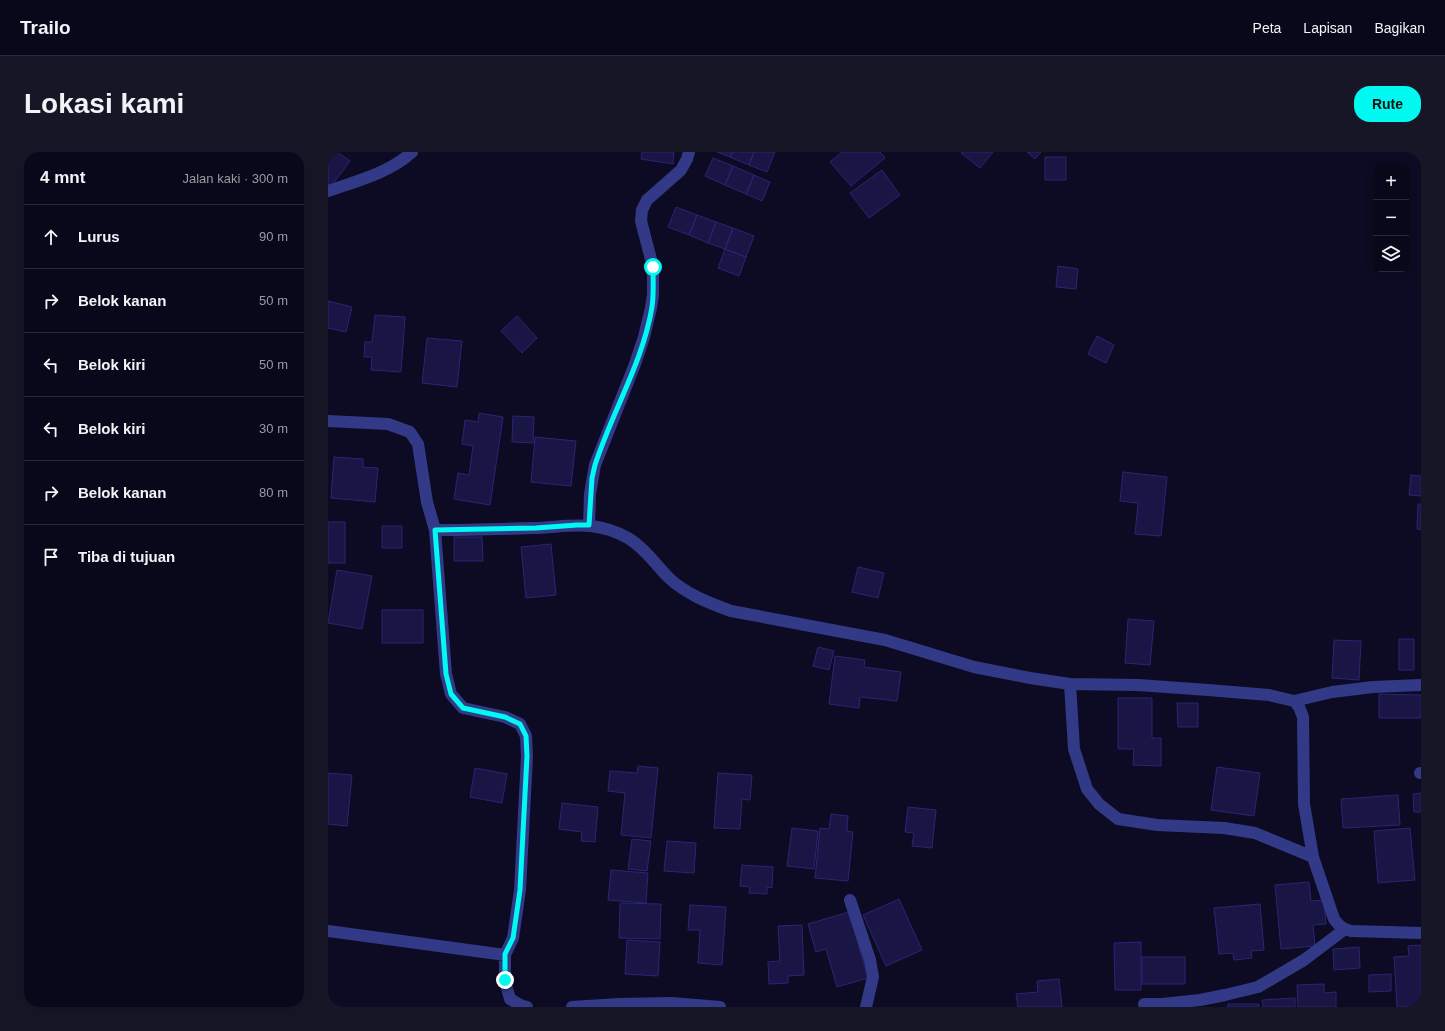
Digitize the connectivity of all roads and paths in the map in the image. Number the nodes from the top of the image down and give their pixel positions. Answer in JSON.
{"nodes":[{"id":1,"x":412,"y":152,"type":"edge"},
{"id":2,"x":689,"y":152,"type":"edge"},
{"id":3,"x":328,"y":191,"type":"edge"},
{"id":4,"x":328,"y":421,"type":"edge"},
{"id":5,"x":589,"y":525,"type":"junction"},
{"id":6,"x":435,"y":530,"type":"junction"},
{"id":7,"x":1070,"y":684,"type":"junction"},
{"id":8,"x":1421,"y":684,"type":"edge"},
{"id":9,"x":1294,"y":701,"type":"junction"},
{"id":10,"x":1313,"y":858,"type":"junction"},
{"id":11,"x":850,"y":900,"type":"dead end"},
{"id":12,"x":1345,"y":930,"type":"junction"},
{"id":13,"x":328,"y":931,"type":"edge"},
{"id":14,"x":1421,"y":933,"type":"edge"},
{"id":15,"x":505,"y":954,"type":"junction"},
{"id":16,"x":1144,"y":1004,"type":"dead end"},
{"id":17,"x":527,"y":1007,"type":"edge"},
{"id":18,"x":572,"y":1007,"type":"edge"},
{"id":19,"x":720,"y":1007,"type":"edge"},
{"id":20,"x":866,"y":1007,"type":"edge"}],
"edges":[{"from":1,"to":3,"type":"street"},
{"from":2,"to":5,"type":"street"},
{"from":4,"to":6,"type":"street"},
{"from":5,"to":6,"type":"street"},
{"from":5,"to":7,"type":"street"},
{"from":6,"to":15,"type":"street"},
{"from":7,"to":9,"type":"street"},
{"from":7,"to":10,"type":"street"},
{"from":8,"to":9,"type":"street"},
{"from":9,"to":10,"type":"street"},
{"from":10,"to":12,"type":"street"},
{"from":11,"to":20,"type":"street"},
{"from":12,"to":14,"type":"street"},
{"from":12,"to":16,"type":"street"},
{"from":13,"to":15,"type":"street"},
{"from":15,"to":17,"type":"street"},
{"from":18,"to":19,"type":"street"}]}
